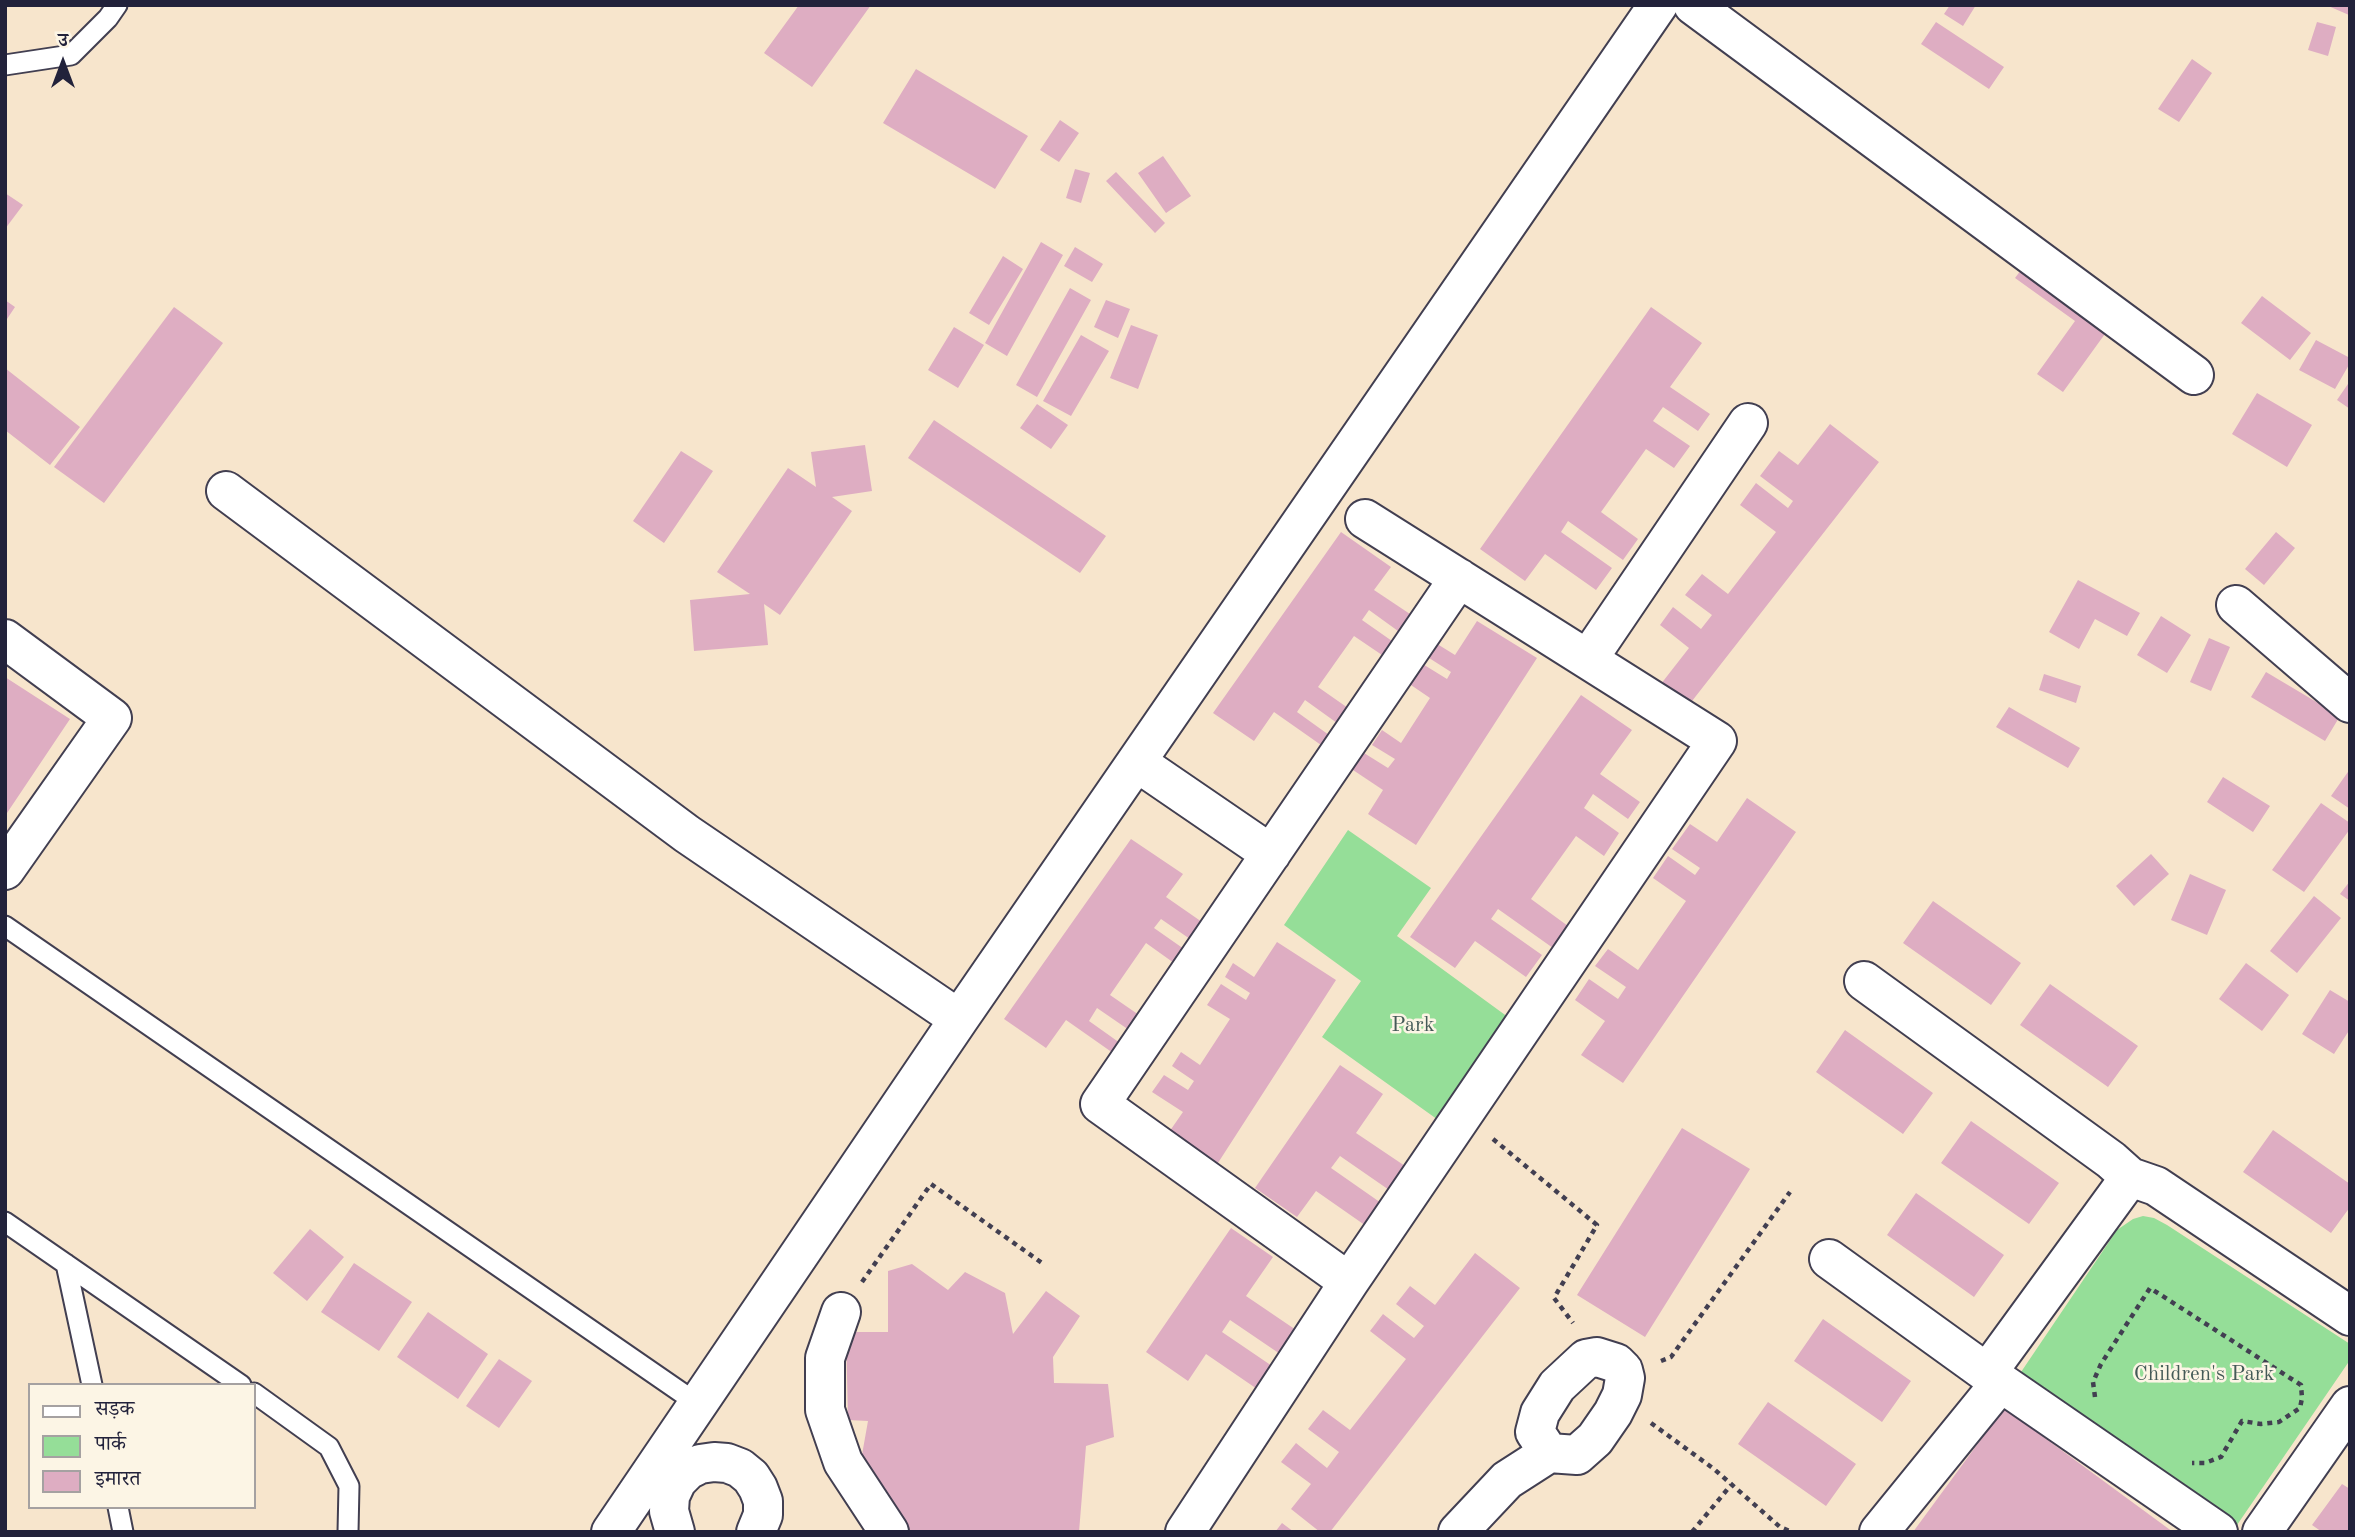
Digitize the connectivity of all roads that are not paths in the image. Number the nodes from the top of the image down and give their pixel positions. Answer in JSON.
{"nodes":[{"id":1,"x":117,"y":5,"type":"edge"},
{"id":2,"x":1658,"y":5,"type":"edge"},
{"id":3,"x":1693,"y":5,"type":"edge"},
{"id":4,"x":5,"y":65,"type":"edge"},
{"id":5,"x":2194,"y":375,"type":"dead end"},
{"id":6,"x":1748,"y":424,"type":"dead end"},
{"id":7,"x":226,"y":491,"type":"dead end"},
{"id":8,"x":1365,"y":519,"type":"dead end"},
{"id":9,"x":1459,"y":578,"type":"junction"},
{"id":10,"x":2236,"y":605,"type":"dead end"},
{"id":11,"x":5,"y":639,"type":"edge"},
{"id":12,"x":1588,"y":660,"type":"junction"},
{"id":13,"x":2350,"y":703,"type":"edge"},
{"id":14,"x":1138,"y":763,"type":"junction"},
{"id":15,"x":1271,"y":854,"type":"junction"},
{"id":16,"x":5,"y":870,"type":"edge"},
{"id":17,"x":5,"y":926,"type":"edge"},
{"id":18,"x":1864,"y":981,"type":"dead end"},
{"id":19,"x":959,"y":1019,"type":"junction"},
{"id":20,"x":2130,"y":1177,"type":"junction"},
{"id":21,"x":5,"y":1223,"type":"edge"},
{"id":22,"x":1829,"y":1259,"type":"dead end"},
{"id":23,"x":66,"y":1264,"type":"junction"},
{"id":24,"x":1349,"y":1283,"type":"junction"},
{"id":25,"x":841,"y":1311,"type":"road end"},
{"id":26,"x":2350,"y":1315,"type":"edge"},
{"id":27,"x":1994,"y":1378,"type":"junction"},
{"id":28,"x":92,"y":1383,"type":"edge"},
{"id":29,"x":238,"y":1383,"type":"edge"},
{"id":30,"x":256,"y":1394,"type":"edge"},
{"id":31,"x":703,"y":1396,"type":"junction"},
{"id":32,"x":2350,"y":1406,"type":"edge"},
{"id":33,"x":1549,"y":1453,"type":"junction"},
{"id":34,"x":688,"y":1470,"type":"junction"},
{"id":35,"x":118,"y":1509,"type":"edge"},
{"id":36,"x":615,"y":1526,"type":"edge"},
{"id":37,"x":123,"y":1532,"type":"edge"},
{"id":38,"x":348,"y":1532,"type":"edge"},
{"id":39,"x":675,"y":1532,"type":"edge"},
{"id":40,"x":756,"y":1532,"type":"edge"},
{"id":41,"x":889,"y":1532,"type":"edge"},
{"id":42,"x":1185,"y":1532,"type":"edge"},
{"id":43,"x":1458,"y":1532,"type":"edge"},
{"id":44,"x":1879,"y":1532,"type":"edge"},
{"id":45,"x":2218,"y":1532,"type":"edge"},
{"id":46,"x":2262,"y":1532,"type":"edge"}],
"edges":[{"from":1,"to":4,"type":"lane"},
{"from":2,"to":14,"type":"street"},
{"from":3,"to":5,"type":"street"},
{"from":6,"to":12,"type":"street"},
{"from":7,"to":19,"type":"street"},
{"from":8,"to":9,"type":"street"},
{"from":9,"to":12,"type":"street"},
{"from":9,"to":15,"type":"street"},
{"from":10,"to":13,"type":"street"},
{"from":11,"to":16,"type":"street"},
{"from":12,"to":24,"type":"street"},
{"from":14,"to":15,"type":"street"},
{"from":14,"to":19,"type":"street"},
{"from":15,"to":24,"type":"street"},
{"from":17,"to":31,"type":"lane"},
{"from":18,"to":20,"type":"street"},
{"from":19,"to":31,"type":"street"},
{"from":20,"to":26,"type":"street"},
{"from":20,"to":27,"type":"street"},
{"from":21,"to":23,"type":"lane"},
{"from":22,"to":27,"type":"street"},
{"from":23,"to":28,"type":"lane"},
{"from":23,"to":29,"type":"lane"},
{"from":24,"to":42,"type":"street"},
{"from":25,"to":41,"type":"street"},
{"from":27,"to":44,"type":"street"},
{"from":27,"to":45,"type":"street"},
{"from":30,"to":38,"type":"lane"},
{"from":31,"to":34,"type":"street"},
{"from":31,"to":36,"type":"street"},
{"from":32,"to":46,"type":"street"},
{"from":33,"to":33,"type":"street"},
{"from":33,"to":43,"type":"street"},
{"from":34,"to":36,"type":"street"},
{"from":34,"to":39,"type":"street"},
{"from":34,"to":40,"type":"street"},
{"from":35,"to":37,"type":"lane"}]}
